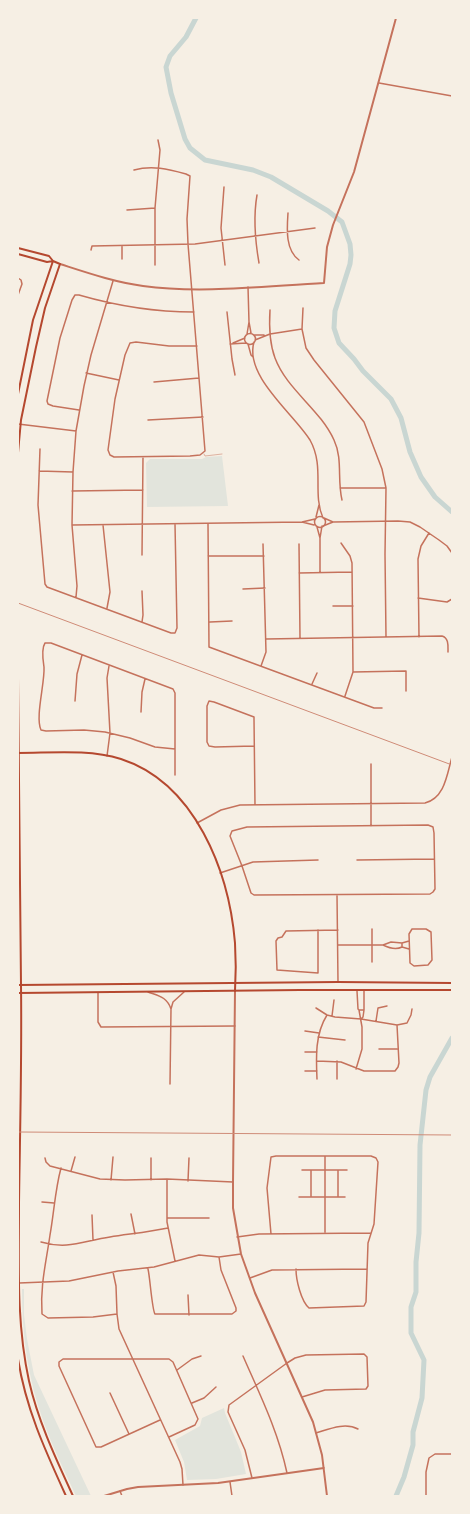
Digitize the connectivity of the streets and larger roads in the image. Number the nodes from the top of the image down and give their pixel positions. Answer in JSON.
{"nodes":[{"id":1,"x":396,"y":18,"type":"edge"},
{"id":2,"x":379,"y":82,"type":"junction"},
{"id":3,"x":452,"y":96,"type":"edge"},
{"id":4,"x":158,"y":140,"type":"dead end"},
{"id":5,"x":159,"y":168,"type":"junction"},
{"id":6,"x":134,"y":170,"type":"dead end"},
{"id":7,"x":224,"y":186,"type":"dead end"},
{"id":8,"x":257,"y":195,"type":"dead end"},
{"id":9,"x":155,"y":208,"type":"junction"},
{"id":10,"x":126,"y":210,"type":"dead end"},
{"id":11,"x":288,"y":213,"type":"dead end"},
{"id":12,"x":315,"y":228,"type":"dead end"},
{"id":13,"x":287,"y":232,"type":"junction"},
{"id":14,"x":255,"y":236,"type":"junction"},
{"id":15,"x":222,"y":241,"type":"junction"},
{"id":16,"x":188,"y":244,"type":"junction"},
{"id":17,"x":155,"y":245,"type":"junction"},
{"id":18,"x":122,"y":246,"type":"junction"},
{"id":19,"x":18,"y":248,"type":"edge"},
{"id":20,"x":91,"y":250,"type":"dead end"},
{"id":21,"x":18,"y":254,"type":"edge"},
{"id":22,"x":122,"y":259,"type":"dead end"},
{"id":23,"x":299,"y":260,"type":"dead end"},
{"id":24,"x":53,"y":261,"type":"junction"},
{"id":25,"x":259,"y":263,"type":"dead end"},
{"id":26,"x":60,"y":264,"type":"junction"},
{"id":27,"x":155,"y":265,"type":"dead end"},
{"id":28,"x":225,"y":265,"type":"dead end"},
{"id":29,"x":18,"y":278,"type":"edge"},
{"id":30,"x":113,"y":281,"type":"junction"},
{"id":31,"x":248,"y":287,"type":"junction"},
{"id":32,"x":192,"y":290,"type":"junction"},
{"id":33,"x":18,"y":295,"type":"edge"},
{"id":34,"x":106,"y":302,"type":"junction"},
{"id":35,"x":303,"y":308,"type":"dead end"},
{"id":36,"x":270,"y":310,"type":"dead end"},
{"id":37,"x":194,"y":312,"type":"junction"},
{"id":38,"x":227,"y":312,"type":"dead end"},
{"id":39,"x":249,"y":322,"type":"junction"},
{"id":40,"x":302,"y":330,"type":"junction"},
{"id":41,"x":251,"y":333,"type":"junction"},
{"id":42,"x":270,"y":334,"type":"junction"},
{"id":43,"x":246,"y":335,"type":"junction"},
{"id":44,"x":254,"y":335,"type":"junction"},
{"id":45,"x":264,"y":336,"type":"junction"},
{"id":46,"x":245,"y":338,"type":"junction"},
{"id":47,"x":254,"y":341,"type":"junction"},
{"id":48,"x":233,"y":343,"type":"junction"},
{"id":49,"x":247,"y":343,"type":"junction"},
{"id":50,"x":230,"y":344,"type":"junction"},
{"id":51,"x":197,"y":346,"type":"junction"},
{"id":52,"x":253,"y":357,"type":"junction"},
{"id":53,"x":86,"y":373,"type":"junction"},
{"id":54,"x":235,"y":375,"type":"dead end"},
{"id":55,"x":199,"y":378,"type":"junction"},
{"id":56,"x":119,"y":380,"type":"junction"},
{"id":57,"x":154,"y":382,"type":"dead end"},
{"id":58,"x":18,"y":394,"type":"edge"},
{"id":59,"x":79,"y":410,"type":"junction"},
{"id":60,"x":202,"y":417,"type":"junction"},
{"id":61,"x":148,"y":420,"type":"dead end"},
{"id":62,"x":19,"y":424,"type":"edge"},
{"id":63,"x":76,"y":431,"type":"junction"},
{"id":64,"x":40,"y":449,"type":"dead end"},
{"id":65,"x":18,"y":453,"type":"edge"},
{"id":66,"x":143,"y":457,"type":"junction"},
{"id":67,"x":39,"y":471,"type":"junction"},
{"id":68,"x":73,"y":472,"type":"junction"},
{"id":69,"x":340,"y":488,"type":"junction"},
{"id":70,"x":386,"y":488,"type":"junction"},
{"id":71,"x":144,"y":490,"type":"junction"},
{"id":72,"x":72,"y":491,"type":"junction"},
{"id":73,"x":342,"y":500,"type":"dead end"},
{"id":74,"x":319,"y":505,"type":"junction"},
{"id":75,"x":316,"y":518,"type":"junction"},
{"id":76,"x":323,"y":518,"type":"junction"},
{"id":77,"x":386,"y":521,"type":"junction"},
{"id":78,"x":302,"y":522,"type":"junction"},
{"id":79,"x":334,"y":522,"type":"junction"},
{"id":80,"x":143,"y":524,"type":"junction"},
{"id":81,"x":175,"y":524,"type":"junction"},
{"id":82,"x":208,"y":524,"type":"junction"},
{"id":83,"x":72,"y":525,"type":"junction"},
{"id":84,"x":103,"y":525,"type":"junction"},
{"id":85,"x":316,"y":526,"type":"junction"},
{"id":86,"x":323,"y":526,"type":"junction"},
{"id":87,"x":429,"y":533,"type":"junction"},
{"id":88,"x":320,"y":538,"type":"junction"},
{"id":89,"x":341,"y":543,"type":"dead end"},
{"id":90,"x":263,"y":544,"type":"dead end"},
{"id":91,"x":299,"y":544,"type":"dead end"},
{"id":92,"x":452,"y":553,"type":"edge"},
{"id":93,"x":142,"y":555,"type":"dead end"},
{"id":94,"x":208,"y":556,"type":"junction"},
{"id":95,"x":264,"y":556,"type":"junction"},
{"id":96,"x":299,"y":572,"type":"junction"},
{"id":97,"x":320,"y":572,"type":"junction"},
{"id":98,"x":352,"y":572,"type":"junction"},
{"id":99,"x":265,"y":588,"type":"junction"},
{"id":100,"x":243,"y":589,"type":"dead end"},
{"id":101,"x":142,"y":591,"type":"dead end"},
{"id":102,"x":76,"y":598,"type":"junction"},
{"id":103,"x":418,"y":598,"type":"junction"},
{"id":104,"x":452,"y":600,"type":"edge"},
{"id":105,"x":334,"y":606,"type":"dead end"},
{"id":106,"x":353,"y":606,"type":"junction"},
{"id":107,"x":107,"y":609,"type":"junction"},
{"id":108,"x":232,"y":621,"type":"dead end"},
{"id":109,"x":142,"y":622,"type":"junction"},
{"id":110,"x":209,"y":622,"type":"junction"},
{"id":111,"x":386,"y":637,"type":"junction"},
{"id":112,"x":419,"y":637,"type":"junction"},
{"id":113,"x":300,"y":638,"type":"junction"},
{"id":114,"x":353,"y":638,"type":"junction"},
{"id":115,"x":266,"y":639,"type":"junction"},
{"id":116,"x":448,"y":652,"type":"dead end"},
{"id":117,"x":82,"y":655,"type":"junction"},
{"id":118,"x":109,"y":665,"type":"junction"},
{"id":119,"x":261,"y":666,"type":"junction"},
{"id":120,"x":353,"y":672,"type":"junction"},
{"id":121,"x":317,"y":673,"type":"dead end"},
{"id":122,"x":18,"y":678,"type":"edge"},
{"id":123,"x":145,"y":679,"type":"junction"},
{"id":124,"x":312,"y":685,"type":"junction"},
{"id":125,"x":406,"y":691,"type":"dead end"},
{"id":126,"x":344,"y":697,"type":"junction"},
{"id":127,"x":75,"y":701,"type":"dead end"},
{"id":128,"x":382,"y":708,"type":"dead end"},
{"id":129,"x":141,"y":712,"type":"dead end"},
{"id":130,"x":110,"y":733,"type":"junction"},
{"id":131,"x":254,"y":746,"type":"junction"},
{"id":132,"x":175,"y":748,"type":"junction"},
{"id":133,"x":19,"y":753,"type":"edge"},
{"id":134,"x":107,"y":756,"type":"junction"},
{"id":135,"x":452,"y":757,"type":"edge"},
{"id":136,"x":371,"y":764,"type":"dead end"},
{"id":137,"x":175,"y":774,"type":"dead end"},
{"id":138,"x":371,"y":804,"type":"junction"},
{"id":139,"x":255,"y":805,"type":"junction"},
{"id":140,"x":197,"y":823,"type":"junction"},
{"id":141,"x":371,"y":826,"type":"junction"},
{"id":142,"x":434,"y":859,"type":"junction"},
{"id":143,"x":318,"y":860,"type":"dead end"},
{"id":144,"x":357,"y":860,"type":"dead end"},
{"id":145,"x":242,"y":866,"type":"junction"},
{"id":146,"x":220,"y":873,"type":"junction"},
{"id":147,"x":337,"y":895,"type":"junction"},
{"id":148,"x":372,"y":929,"type":"dead end"},
{"id":149,"x":318,"y":930,"type":"junction"},
{"id":150,"x":338,"y":930,"type":"junction"},
{"id":151,"x":409,"y":941,"type":"junction"},
{"id":152,"x":402,"y":943,"type":"junction"},
{"id":153,"x":338,"y":945,"type":"junction"},
{"id":154,"x":372,"y":945,"type":"junction"},
{"id":155,"x":383,"y":945,"type":"junction"},
{"id":156,"x":402,"y":947,"type":"junction"},
{"id":157,"x":409,"y":949,"type":"junction"},
{"id":158,"x":372,"y":962,"type":"dead end"},
{"id":159,"x":338,"y":982,"type":"junction"},
{"id":160,"x":451,"y":983,"type":"edge"},
{"id":161,"x":235,"y":984,"type":"junction"},
{"id":162,"x":20,"y":985,"type":"edge"},
{"id":163,"x":451,"y":990,"type":"edge"},
{"id":164,"x":235,"y":991,"type":"junction"},
{"id":165,"x":357,"y":991,"type":"junction"},
{"id":166,"x":364,"y":991,"type":"junction"},
{"id":167,"x":148,"y":992,"type":"junction"},
{"id":168,"x":184,"y":992,"type":"junction"},
{"id":169,"x":20,"y":993,"type":"edge"},
{"id":170,"x":98,"y":993,"type":"junction"},
{"id":171,"x":334,"y":1000,"type":"dead end"},
{"id":172,"x":387,"y":1006,"type":"dead end"},
{"id":173,"x":316,"y":1008,"type":"dead end"},
{"id":174,"x":171,"y":1009,"type":"junction"},
{"id":175,"x":359,"y":1010,"type":"junction"},
{"id":176,"x":364,"y":1010,"type":"junction"},
{"id":177,"x":412,"y":1010,"type":"dead end"},
{"id":178,"x":327,"y":1015,"type":"junction"},
{"id":179,"x":332,"y":1016,"type":"junction"},
{"id":180,"x":361,"y":1019,"type":"junction"},
{"id":181,"x":376,"y":1022,"type":"junction"},
{"id":182,"x":397,"y":1025,"type":"junction"},
{"id":183,"x":234,"y":1026,"type":"junction"},
{"id":184,"x":171,"y":1027,"type":"junction"},
{"id":185,"x":305,"y":1031,"type":"dead end"},
{"id":186,"x":319,"y":1033,"type":"junction"},
{"id":187,"x":318,"y":1037,"type":"junction"},
{"id":188,"x":345,"y":1040,"type":"dead end"},
{"id":189,"x":379,"y":1049,"type":"dead end"},
{"id":190,"x":398,"y":1049,"type":"junction"},
{"id":191,"x":305,"y":1052,"type":"dead end"},
{"id":192,"x":317,"y":1052,"type":"junction"},
{"id":193,"x":317,"y":1061,"type":"junction"},
{"id":194,"x":337,"y":1061,"type":"junction"},
{"id":195,"x":356,"y":1069,"type":"junction"},
{"id":196,"x":305,"y":1071,"type":"dead end"},
{"id":197,"x":317,"y":1071,"type":"junction"},
{"id":198,"x":317,"y":1079,"type":"dead end"},
{"id":199,"x":337,"y":1079,"type":"dead end"},
{"id":200,"x":170,"y":1084,"type":"dead end"},
{"id":201,"x":75,"y":1156,"type":"dead end"},
{"id":202,"x":325,"y":1156,"type":"junction"},
{"id":203,"x":46,"y":1158,"type":"dead end"},
{"id":204,"x":112,"y":1158,"type":"dead end"},
{"id":205,"x":151,"y":1158,"type":"dead end"},
{"id":206,"x":189,"y":1158,"type":"dead end"},
{"id":207,"x":61,"y":1168,"type":"junction"},
{"id":208,"x":302,"y":1170,"type":"dead end"},
{"id":209,"x":310,"y":1170,"type":"junction"},
{"id":210,"x":325,"y":1170,"type":"junction"},
{"id":211,"x":338,"y":1170,"type":"junction"},
{"id":212,"x":347,"y":1170,"type":"dead end"},
{"id":213,"x":71,"y":1171,"type":"junction"},
{"id":214,"x":167,"y":1179,"type":"junction"},
{"id":215,"x":111,"y":1180,"type":"junction"},
{"id":216,"x":151,"y":1180,"type":"junction"},
{"id":217,"x":188,"y":1181,"type":"junction"},
{"id":218,"x":233,"y":1182,"type":"junction"},
{"id":219,"x":311,"y":1196,"type":"junction"},
{"id":220,"x":325,"y":1196,"type":"junction"},
{"id":221,"x":299,"y":1197,"type":"dead end"},
{"id":222,"x":338,"y":1197,"type":"junction"},
{"id":223,"x":345,"y":1197,"type":"dead end"},
{"id":224,"x":42,"y":1202,"type":"dead end"},
{"id":225,"x":54,"y":1203,"type":"junction"},
{"id":226,"x":131,"y":1214,"type":"dead end"},
{"id":227,"x":92,"y":1215,"type":"dead end"},
{"id":228,"x":167,"y":1218,"type":"junction"},
{"id":229,"x":209,"y":1218,"type":"dead end"},
{"id":230,"x":19,"y":1224,"type":"edge"},
{"id":231,"x":168,"y":1228,"type":"junction"},
{"id":232,"x":325,"y":1232,"type":"junction"},
{"id":233,"x":371,"y":1233,"type":"junction"},
{"id":234,"x":135,"y":1234,"type":"junction"},
{"id":235,"x":271,"y":1234,"type":"junction"},
{"id":236,"x":237,"y":1237,"type":"junction"},
{"id":237,"x":93,"y":1240,"type":"junction"},
{"id":238,"x":41,"y":1242,"type":"dead end"},
{"id":239,"x":48,"y":1244,"type":"junction"},
{"id":240,"x":241,"y":1254,"type":"junction"},
{"id":241,"x":219,"y":1257,"type":"junction"},
{"id":242,"x":175,"y":1261,"type":"junction"},
{"id":243,"x":148,"y":1268,"type":"junction"},
{"id":244,"x":296,"y":1269,"type":"junction"},
{"id":245,"x":367,"y":1269,"type":"junction"},
{"id":246,"x":113,"y":1272,"type":"junction"},
{"id":247,"x":249,"y":1278,"type":"junction"},
{"id":248,"x":42,"y":1282,"type":"junction"},
{"id":249,"x":18,"y":1283,"type":"edge"},
{"id":250,"x":188,"y":1295,"type":"dead end"},
{"id":251,"x":117,"y":1314,"type":"junction"},
{"id":252,"x":188,"y":1315,"type":"junction"},
{"id":253,"x":200,"y":1356,"type":"dead end"},
{"id":254,"x":243,"y":1356,"type":"dead end"},
{"id":255,"x":132,"y":1358,"type":"junction"},
{"id":256,"x":18,"y":1359,"type":"edge"},
{"id":257,"x":287,"y":1363,"type":"junction"},
{"id":258,"x":177,"y":1370,"type":"junction"},
{"id":259,"x":256,"y":1386,"type":"junction"},
{"id":260,"x":216,"y":1388,"type":"dead end"},
{"id":261,"x":110,"y":1393,"type":"dead end"},
{"id":262,"x":302,"y":1396,"type":"junction"},
{"id":263,"x":192,"y":1403,"type":"junction"},
{"id":264,"x":160,"y":1420,"type":"junction"},
{"id":265,"x":358,"y":1429,"type":"dead end"},
{"id":266,"x":316,"y":1433,"type":"junction"},
{"id":267,"x":128,"y":1434,"type":"junction"},
{"id":268,"x":168,"y":1437,"type":"junction"},
{"id":269,"x":452,"y":1454,"type":"edge"},
{"id":270,"x":324,"y":1468,"type":"junction"},
{"id":271,"x":287,"y":1473,"type":"junction"},
{"id":272,"x":252,"y":1478,"type":"junction"},
{"id":273,"x":230,"y":1482,"type":"junction"},
{"id":274,"x":183,"y":1485,"type":"junction"},
{"id":275,"x":120,"y":1491,"type":"junction"},
{"id":276,"x":66,"y":1496,"type":"edge"},
{"id":277,"x":73,"y":1496,"type":"edge"},
{"id":278,"x":104,"y":1496,"type":"edge"},
{"id":279,"x":122,"y":1496,"type":"edge"},
{"id":280,"x":232,"y":1496,"type":"edge"},
{"id":281,"x":327,"y":1496,"type":"edge"},
{"id":282,"x":426,"y":1496,"type":"edge"}],
"edges":[{"from":1,"to":2,"type":"street"},
{"from":2,"to":3,"type":"street"},
{"from":2,"to":31,"type":"street"},
{"from":4,"to":5,"type":"street"},
{"from":5,"to":6,"type":"street"},
{"from":5,"to":9,"type":"street"},
{"from":5,"to":16,"type":"street"},
{"from":7,"to":15,"type":"street"},
{"from":8,"to":14,"type":"street"},
{"from":9,"to":10,"type":"street"},
{"from":9,"to":17,"type":"street"},
{"from":11,"to":13,"type":"street"},
{"from":12,"to":13,"type":"street"},
{"from":13,"to":14,"type":"street"},
{"from":13,"to":23,"type":"street"},
{"from":14,"to":15,"type":"street"},
{"from":14,"to":25,"type":"street"},
{"from":15,"to":16,"type":"street"},
{"from":15,"to":28,"type":"street"},
{"from":16,"to":17,"type":"street"},
{"from":16,"to":32,"type":"street"},
{"from":17,"to":18,"type":"street"},
{"from":17,"to":27,"type":"street"},
{"from":18,"to":20,"type":"street"},
{"from":18,"to":22,"type":"street"},
{"from":19,"to":24,"type":"main road"},
{"from":21,"to":24,"type":"main road"},
{"from":24,"to":26,"type":"main road"},
{"from":24,"to":58,"type":"main road"},
{"from":26,"to":30,"type":"street"},
{"from":26,"to":62,"type":"main road"},
{"from":29,"to":33,"type":"street"},
{"from":30,"to":32,"type":"street"},
{"from":30,"to":34,"type":"street"},
{"from":31,"to":32,"type":"street"},
{"from":31,"to":39,"type":"street"},
{"from":32,"to":37,"type":"street"},
{"from":34,"to":37,"type":"street"},
{"from":34,"to":53,"type":"street"},
{"from":34,"to":59,"type":"street"},
{"from":35,"to":40,"type":"street"},
{"from":36,"to":42,"type":"street"},
{"from":37,"to":51,"type":"street"},
{"from":38,"to":50,"type":"street"},
{"from":39,"to":41,"type":"street"},
{"from":39,"to":43,"type":"street"},
{"from":40,"to":42,"type":"street"},
{"from":40,"to":70,"type":"street"},
{"from":41,"to":43,"type":"street"},
{"from":41,"to":44,"type":"street"},
{"from":42,"to":45,"type":"street"},
{"from":42,"to":69,"type":"street"},
{"from":43,"to":46,"type":"street"},
{"from":44,"to":45,"type":"street"},
{"from":44,"to":47,"type":"street"},
{"from":45,"to":47,"type":"street"},
{"from":46,"to":48,"type":"street"},
{"from":46,"to":49,"type":"street"},
{"from":47,"to":49,"type":"street"},
{"from":47,"to":52,"type":"street"},
{"from":48,"to":49,"type":"street"},
{"from":48,"to":50,"type":"street"},
{"from":49,"to":52,"type":"street"},
{"from":50,"to":54,"type":"street"},
{"from":51,"to":55,"type":"street"},
{"from":51,"to":56,"type":"street"},
{"from":52,"to":74,"type":"street"},
{"from":53,"to":56,"type":"street"},
{"from":53,"to":59,"type":"street"},
{"from":55,"to":57,"type":"street"},
{"from":55,"to":60,"type":"street"},
{"from":56,"to":66,"type":"street"},
{"from":59,"to":63,"type":"street"},
{"from":60,"to":61,"type":"street"},
{"from":60,"to":66,"type":"street"},
{"from":62,"to":63,"type":"street"},
{"from":62,"to":65,"type":"main road"},
{"from":63,"to":68,"type":"street"},
{"from":64,"to":67,"type":"street"},
{"from":66,"to":71,"type":"street"},
{"from":67,"to":68,"type":"street"},
{"from":67,"to":102,"type":"street"},
{"from":68,"to":72,"type":"street"},
{"from":69,"to":70,"type":"street"},
{"from":69,"to":73,"type":"street"},
{"from":70,"to":77,"type":"street"},
{"from":71,"to":72,"type":"street"},
{"from":71,"to":80,"type":"street"},
{"from":72,"to":83,"type":"street"},
{"from":74,"to":75,"type":"street"},
{"from":74,"to":76,"type":"street"},
{"from":75,"to":76,"type":"street"},
{"from":75,"to":78,"type":"street"},
{"from":75,"to":85,"type":"street"},
{"from":76,"to":79,"type":"street"},
{"from":76,"to":86,"type":"street"},
{"from":77,"to":79,"type":"street"},
{"from":77,"to":87,"type":"street"},
{"from":77,"to":111,"type":"street"},
{"from":78,"to":82,"type":"street"},
{"from":78,"to":85,"type":"street"},
{"from":79,"to":86,"type":"street"},
{"from":80,"to":81,"type":"street"},
{"from":80,"to":84,"type":"street"},
{"from":80,"to":93,"type":"street"},
{"from":81,"to":82,"type":"street"},
{"from":81,"to":109,"type":"street"},
{"from":82,"to":94,"type":"street"},
{"from":83,"to":84,"type":"street"},
{"from":83,"to":102,"type":"street"},
{"from":84,"to":107,"type":"street"},
{"from":85,"to":86,"type":"street"},
{"from":85,"to":88,"type":"street"},
{"from":86,"to":88,"type":"street"},
{"from":87,"to":92,"type":"street"},
{"from":87,"to":103,"type":"street"},
{"from":88,"to":97,"type":"street"},
{"from":89,"to":98,"type":"street"},
{"from":90,"to":95,"type":"street"},
{"from":91,"to":96,"type":"street"},
{"from":94,"to":95,"type":"street"},
{"from":94,"to":110,"type":"street"},
{"from":95,"to":99,"type":"street"},
{"from":96,"to":97,"type":"street"},
{"from":96,"to":113,"type":"street"},
{"from":97,"to":98,"type":"street"},
{"from":98,"to":106,"type":"street"},
{"from":99,"to":100,"type":"street"},
{"from":99,"to":115,"type":"street"},
{"from":101,"to":109,"type":"street"},
{"from":102,"to":107,"type":"street"},
{"from":103,"to":104,"type":"street"},
{"from":103,"to":112,"type":"street"},
{"from":105,"to":106,"type":"street"},
{"from":106,"to":114,"type":"street"},
{"from":107,"to":109,"type":"street"},
{"from":108,"to":110,"type":"street"},
{"from":110,"to":119,"type":"street"},
{"from":111,"to":112,"type":"street"},
{"from":111,"to":114,"type":"street"},
{"from":112,"to":116,"type":"street"},
{"from":113,"to":114,"type":"street"},
{"from":113,"to":115,"type":"street"},
{"from":114,"to":120,"type":"street"},
{"from":115,"to":119,"type":"street"},
{"from":117,"to":118,"type":"street"},
{"from":117,"to":127,"type":"street"},
{"from":117,"to":130,"type":"street"},
{"from":118,"to":123,"type":"street"},
{"from":118,"to":130,"type":"street"},
{"from":119,"to":124,"type":"street"},
{"from":120,"to":125,"type":"street"},
{"from":120,"to":126,"type":"street"},
{"from":121,"to":124,"type":"street"},
{"from":122,"to":133,"type":"main road"},
{"from":123,"to":129,"type":"street"},
{"from":123,"to":132,"type":"street"},
{"from":124,"to":126,"type":"street"},
{"from":126,"to":128,"type":"street"},
{"from":130,"to":132,"type":"street"},
{"from":130,"to":134,"type":"street"},
{"from":131,"to":131,"type":"street"},
{"from":131,"to":139,"type":"street"},
{"from":132,"to":137,"type":"street"},
{"from":133,"to":134,"type":"main road"},
{"from":133,"to":162,"type":"main road"},
{"from":134,"to":140,"type":"main road"},
{"from":135,"to":138,"type":"street"},
{"from":136,"to":138,"type":"street"},
{"from":138,"to":139,"type":"street"},
{"from":138,"to":141,"type":"street"},
{"from":139,"to":140,"type":"street"},
{"from":140,"to":146,"type":"main road"},
{"from":141,"to":142,"type":"street"},
{"from":141,"to":145,"type":"street"},
{"from":142,"to":144,"type":"street"},
{"from":142,"to":147,"type":"street"},
{"from":143,"to":145,"type":"street"},
{"from":145,"to":146,"type":"street"},
{"from":145,"to":147,"type":"street"},
{"from":146,"to":161,"type":"main road"},
{"from":147,"to":150,"type":"street"},
{"from":148,"to":154,"type":"street"},
{"from":149,"to":149,"type":"street"},
{"from":149,"to":150,"type":"street"},
{"from":150,"to":153,"type":"street"},
{"from":151,"to":152,"type":"street"},
{"from":151,"to":157,"type":"street"},
{"from":151,"to":157,"type":"street"},
{"from":152,"to":155,"type":"street"},
{"from":152,"to":156,"type":"street"},
{"from":153,"to":154,"type":"street"},
{"from":153,"to":159,"type":"street"},
{"from":154,"to":155,"type":"street"},
{"from":154,"to":158,"type":"street"},
{"from":155,"to":156,"type":"street"},
{"from":156,"to":157,"type":"street"},
{"from":159,"to":160,"type":"main road"},
{"from":159,"to":161,"type":"main road"},
{"from":161,"to":162,"type":"main road"},
{"from":161,"to":164,"type":"main road"},
{"from":162,"to":169,"type":"main road"},
{"from":163,"to":166,"type":"main road"},
{"from":164,"to":165,"type":"main road"},
{"from":164,"to":168,"type":"main road"},
{"from":164,"to":183,"type":"street"},
{"from":165,"to":166,"type":"main road"},
{"from":165,"to":175,"type":"street"},
{"from":166,"to":176,"type":"street"},
{"from":167,"to":168,"type":"main road"},
{"from":167,"to":170,"type":"main road"},
{"from":167,"to":174,"type":"street"},
{"from":168,"to":174,"type":"street"},
{"from":169,"to":170,"type":"main road"},
{"from":169,"to":230,"type":"main road"},
{"from":170,"to":184,"type":"street"},
{"from":171,"to":179,"type":"street"},
{"from":172,"to":181,"type":"street"},
{"from":173,"to":178,"type":"street"},
{"from":174,"to":184,"type":"street"},
{"from":175,"to":176,"type":"street"},
{"from":175,"to":180,"type":"street"},
{"from":176,"to":180,"type":"street"},
{"from":177,"to":182,"type":"street"},
{"from":178,"to":179,"type":"street"},
{"from":178,"to":186,"type":"street"},
{"from":179,"to":180,"type":"street"},
{"from":180,"to":181,"type":"street"},
{"from":180,"to":195,"type":"street"},
{"from":181,"to":182,"type":"street"},
{"from":182,"to":190,"type":"street"},
{"from":183,"to":184,"type":"street"},
{"from":183,"to":218,"type":"street"},
{"from":184,"to":200,"type":"street"},
{"from":185,"to":186,"type":"street"},
{"from":186,"to":187,"type":"street"},
{"from":187,"to":188,"type":"street"},
{"from":187,"to":192,"type":"street"},
{"from":189,"to":190,"type":"street"},
{"from":190,"to":195,"type":"street"},
{"from":191,"to":192,"type":"street"},
{"from":192,"to":193,"type":"street"},
{"from":193,"to":194,"type":"street"},
{"from":193,"to":197,"type":"street"},
{"from":194,"to":195,"type":"street"},
{"from":194,"to":199,"type":"street"},
{"from":196,"to":197,"type":"street"},
{"from":197,"to":198,"type":"street"},
{"from":201,"to":213,"type":"street"},
{"from":202,"to":210,"type":"street"},
{"from":202,"to":233,"type":"street"},
{"from":202,"to":235,"type":"street"},
{"from":203,"to":207,"type":"street"},
{"from":204,"to":215,"type":"street"},
{"from":205,"to":216,"type":"street"},
{"from":206,"to":217,"type":"street"},
{"from":207,"to":213,"type":"street"},
{"from":207,"to":225,"type":"street"},
{"from":208,"to":209,"type":"street"},
{"from":209,"to":210,"type":"street"},
{"from":209,"to":219,"type":"street"},
{"from":210,"to":211,"type":"street"},
{"from":210,"to":220,"type":"street"},
{"from":211,"to":212,"type":"street"},
{"from":211,"to":222,"type":"street"},
{"from":213,"to":215,"type":"street"},
{"from":214,"to":216,"type":"street"},
{"from":214,"to":217,"type":"street"},
{"from":214,"to":228,"type":"street"},
{"from":215,"to":216,"type":"street"},
{"from":217,"to":218,"type":"street"},
{"from":218,"to":236,"type":"street"},
{"from":219,"to":220,"type":"street"},
{"from":219,"to":221,"type":"street"},
{"from":220,"to":222,"type":"street"},
{"from":220,"to":232,"type":"street"},
{"from":222,"to":223,"type":"street"},
{"from":224,"to":225,"type":"street"},
{"from":225,"to":239,"type":"street"},
{"from":226,"to":234,"type":"street"},
{"from":227,"to":237,"type":"street"},
{"from":228,"to":229,"type":"street"},
{"from":228,"to":231,"type":"street"},
{"from":230,"to":249,"type":"main road"},
{"from":231,"to":234,"type":"street"},
{"from":231,"to":242,"type":"street"},
{"from":232,"to":233,"type":"street"},
{"from":232,"to":235,"type":"street"},
{"from":233,"to":245,"type":"street"},
{"from":234,"to":237,"type":"street"},
{"from":235,"to":236,"type":"street"},
{"from":236,"to":240,"type":"street"},
{"from":237,"to":239,"type":"street"},
{"from":238,"to":239,"type":"street"},
{"from":239,"to":248,"type":"street"},
{"from":240,"to":241,"type":"street"},
{"from":240,"to":247,"type":"street"},
{"from":241,"to":242,"type":"street"},
{"from":241,"to":252,"type":"street"},
{"from":242,"to":243,"type":"street"},
{"from":243,"to":246,"type":"street"},
{"from":243,"to":252,"type":"street"},
{"from":244,"to":245,"type":"street"},
{"from":244,"to":245,"type":"street"},
{"from":244,"to":247,"type":"street"},
{"from":246,"to":248,"type":"street"},
{"from":246,"to":251,"type":"street"},
{"from":247,"to":257,"type":"street"},
{"from":248,"to":249,"type":"street"},
{"from":248,"to":251,"type":"street"},
{"from":249,"to":277,"type":"main road"},
{"from":250,"to":252,"type":"street"},
{"from":251,"to":255,"type":"street"},
{"from":253,"to":258,"type":"street"},
{"from":254,"to":259,"type":"street"},
{"from":255,"to":258,"type":"street"},
{"from":255,"to":264,"type":"street"},
{"from":255,"to":267,"type":"street"},
{"from":256,"to":276,"type":"main road"},
{"from":257,"to":259,"type":"street"},
{"from":257,"to":262,"type":"street"},
{"from":257,"to":262,"type":"street"},
{"from":258,"to":263,"type":"street"},
{"from":259,"to":271,"type":"street"},
{"from":259,"to":272,"type":"street"},
{"from":260,"to":263,"type":"street"},
{"from":261,"to":267,"type":"street"},
{"from":262,"to":266,"type":"street"},
{"from":263,"to":268,"type":"street"},
{"from":264,"to":267,"type":"street"},
{"from":264,"to":268,"type":"street"},
{"from":265,"to":266,"type":"street"},
{"from":266,"to":270,"type":"street"},
{"from":268,"to":274,"type":"street"},
{"from":269,"to":282,"type":"street"},
{"from":270,"to":271,"type":"street"},
{"from":270,"to":281,"type":"street"},
{"from":271,"to":272,"type":"street"},
{"from":272,"to":273,"type":"street"},
{"from":273,"to":274,"type":"street"},
{"from":273,"to":280,"type":"street"},
{"from":274,"to":275,"type":"street"},
{"from":275,"to":278,"type":"street"},
{"from":275,"to":279,"type":"street"}]}
